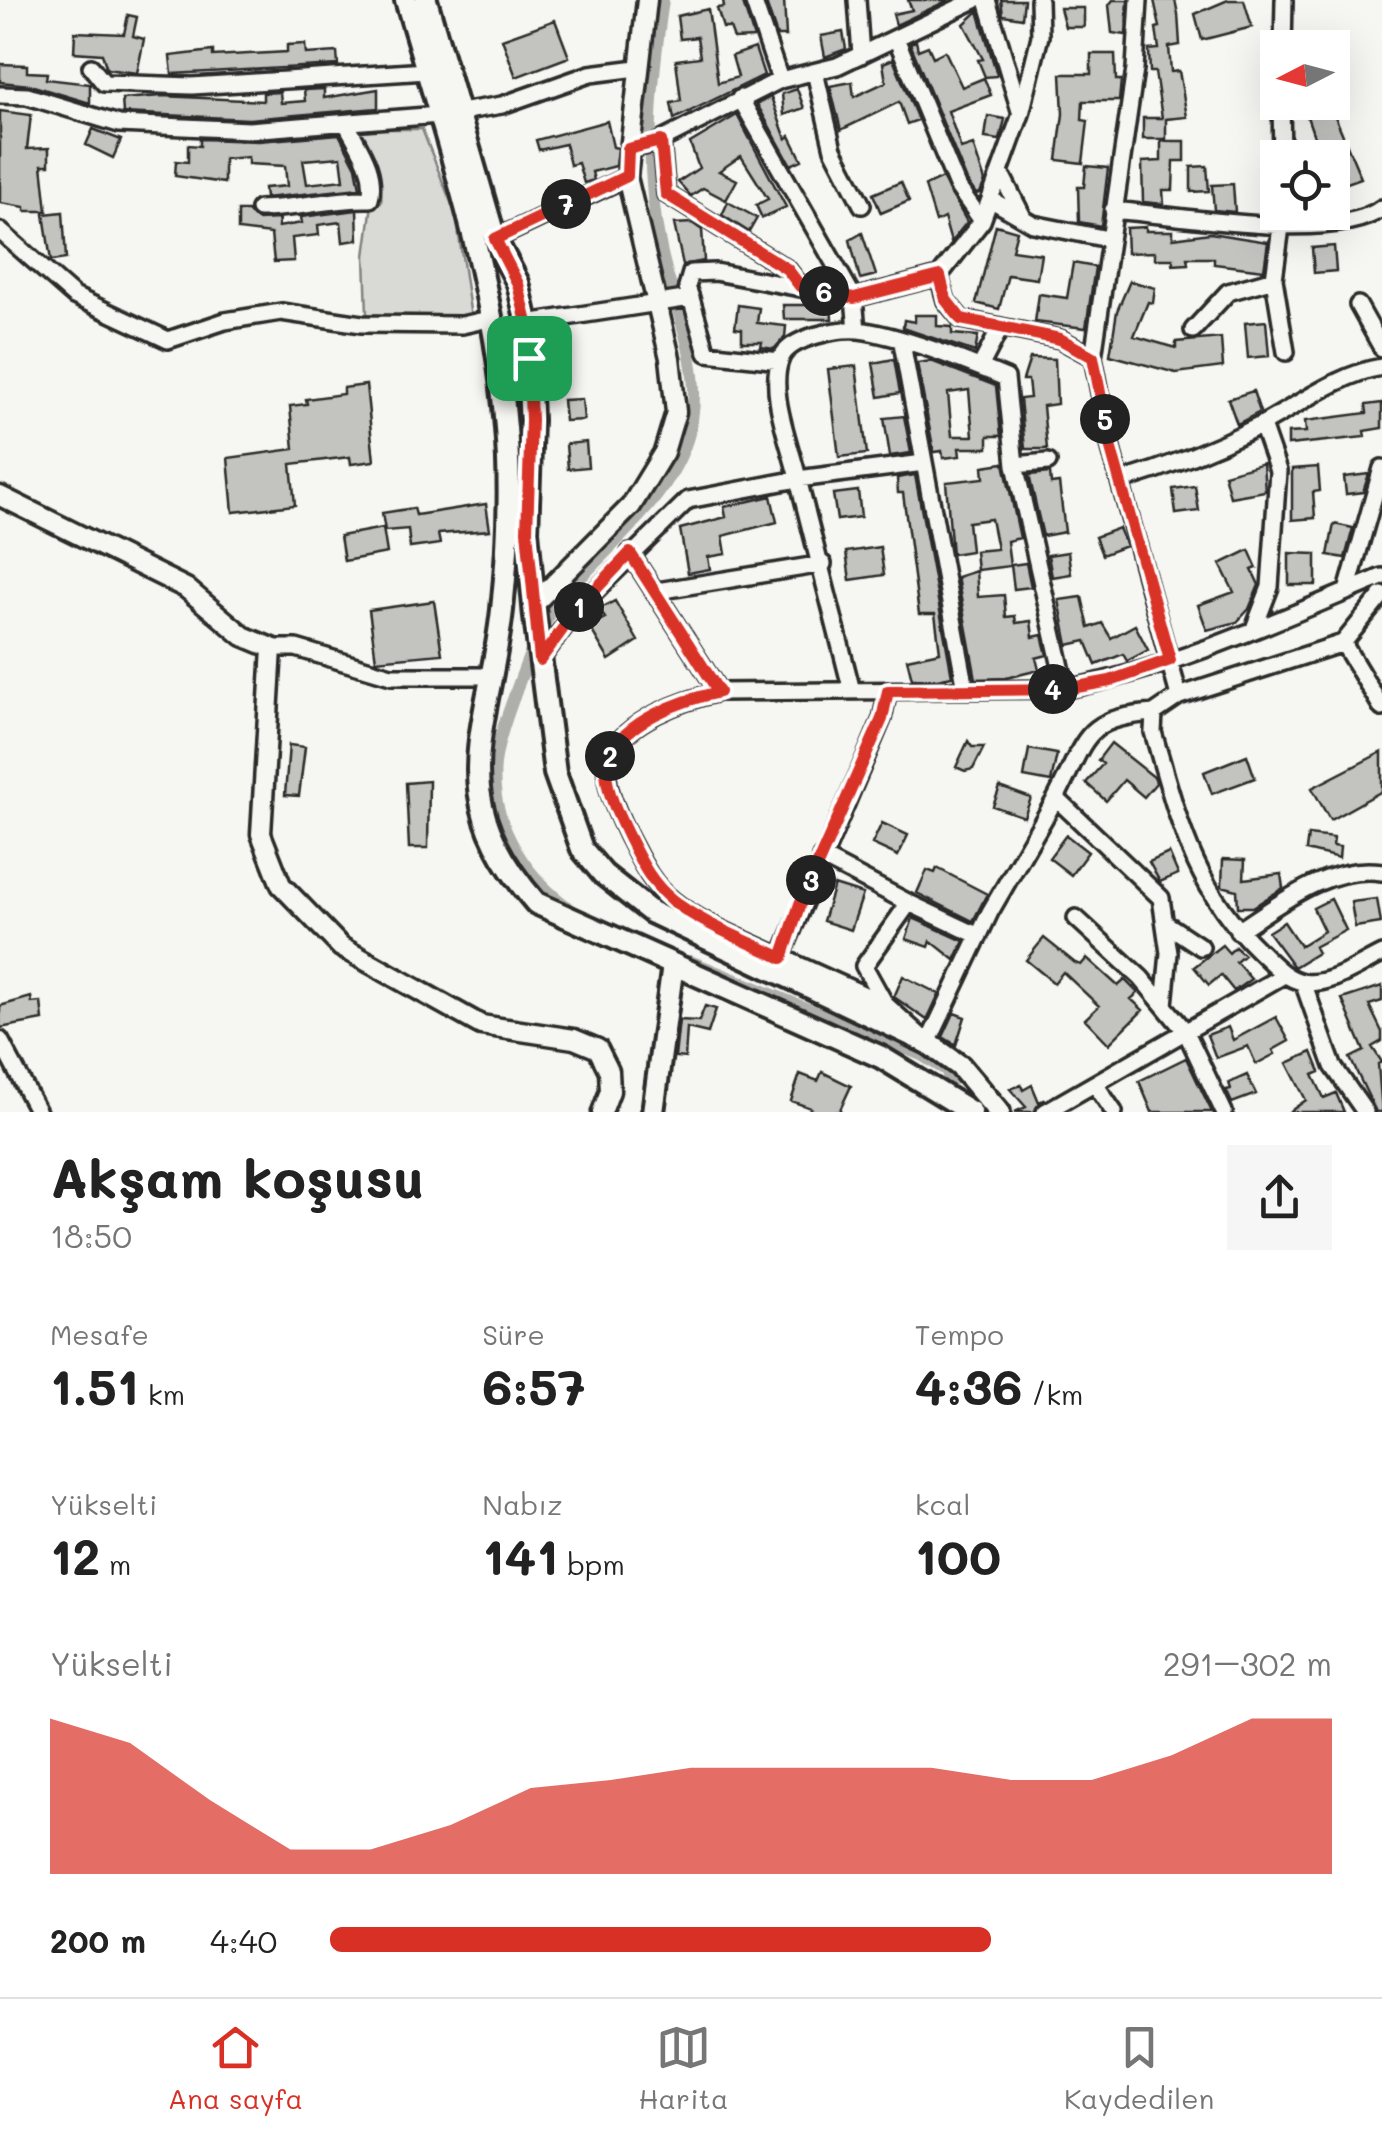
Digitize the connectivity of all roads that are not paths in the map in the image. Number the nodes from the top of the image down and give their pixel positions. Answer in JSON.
{"nodes":[{"id":1,"x":406,"y":0,"type":"edge"},
{"id":2,"x":426,"y":0,"type":"edge"},
{"id":3,"x":648,"y":0,"type":"edge"},
{"id":4,"x":753,"y":0,"type":"edge"},
{"id":5,"x":858,"y":0,"type":"edge"},
{"id":6,"x":934,"y":0,"type":"edge"},
{"id":7,"x":975,"y":0,"type":"edge"},
{"id":8,"x":987,"y":0,"type":"edge"},
{"id":9,"x":1039,"y":0,"type":"edge"},
{"id":10,"x":1138,"y":0,"type":"edge"},
{"id":11,"x":1284,"y":0,"type":"edge"},
{"id":12,"x":938,"y":17,"type":"junction"},
{"id":13,"x":1283,"y":30,"type":"edge"},
{"id":14,"x":896,"y":38,"type":"junction"},
{"id":15,"x":861,"y":55,"type":"junction"},
{"id":16,"x":91,"y":67,"type":"dead end"},
{"id":17,"x":637,"y":68,"type":"junction"},
{"id":18,"x":427,"y":71,"type":"junction"},
{"id":19,"x":815,"y":72,"type":"junction"},
{"id":20,"x":780,"y":80,"type":"junction"},
{"id":21,"x":0,"y":95,"type":"edge"},
{"id":22,"x":740,"y":98,"type":"junction"},
{"id":23,"x":450,"y":114,"type":"junction"},
{"id":24,"x":1021,"y":114,"type":"junction"},
{"id":25,"x":346,"y":123,"type":"junction"},
{"id":26,"x":646,"y":145,"type":"junction"},
{"id":27,"x":1000,"y":172,"type":"junction"},
{"id":28,"x":627,"y":176,"type":"junction"},
{"id":29,"x":990,"y":200,"type":"junction"},
{"id":30,"x":862,"y":205,"type":"dead end"},
{"id":31,"x":1382,"y":208,"type":"edge"},
{"id":32,"x":258,"y":209,"type":"dead end"},
{"id":33,"x":1112,"y":210,"type":"junction"},
{"id":34,"x":1260,"y":217,"type":"edge"},
{"id":35,"x":1023,"y":218,"type":"junction"},
{"id":36,"x":982,"y":221,"type":"junction"},
{"id":37,"x":1350,"y":224,"type":"edge"},
{"id":38,"x":1280,"y":230,"type":"edge"},
{"id":39,"x":0,"y":231,"type":"edge"},
{"id":40,"x":495,"y":239,"type":"junction"},
{"id":41,"x":1108,"y":240,"type":"junction"},
{"id":42,"x":940,"y":276,"type":"junction"},
{"id":43,"x":1274,"y":279,"type":"junction"},
{"id":44,"x":800,"y":286,"type":"junction"},
{"id":45,"x":854,"y":298,"type":"junction"},
{"id":46,"x":676,"y":300,"type":"junction"},
{"id":47,"x":1358,"y":305,"type":"dead end"},
{"id":48,"x":488,"y":319,"type":"junction"},
{"id":49,"x":527,"y":323,"type":"junction"},
{"id":50,"x":1000,"y":327,"type":"junction"},
{"id":51,"x":857,"y":330,"type":"junction"},
{"id":52,"x":1192,"y":330,"type":"dead end"},
{"id":53,"x":902,"y":343,"type":"junction"},
{"id":54,"x":1382,"y":348,"type":"edge"},
{"id":55,"x":1286,"y":352,"type":"dead end"},
{"id":56,"x":1093,"y":357,"type":"junction"},
{"id":57,"x":529,"y":358,"type":"junction"},
{"id":58,"x":780,"y":360,"type":"junction"},
{"id":59,"x":496,"y":366,"type":"junction"},
{"id":60,"x":980,"y":367,"type":"junction"},
{"id":61,"x":1382,"y":367,"type":"edge"},
{"id":62,"x":1262,"y":424,"type":"junction"},
{"id":63,"x":1048,"y":462,"type":"dead end"},
{"id":64,"x":924,"y":463,"type":"junction"},
{"id":65,"x":1016,"y":465,"type":"junction"},
{"id":66,"x":1382,"y":468,"type":"edge"},
{"id":67,"x":798,"y":480,"type":"junction"},
{"id":68,"x":1121,"y":482,"type":"junction"},
{"id":69,"x":0,"y":496,"type":"edge"},
{"id":70,"x":630,"y":553,"type":"junction"},
{"id":71,"x":823,"y":564,"type":"junction"},
{"id":72,"x":1382,"y":577,"type":"edge"},
{"id":73,"x":657,"y":591,"type":"junction"},
{"id":74,"x":1346,"y":592,"type":"junction"},
{"id":75,"x":1382,"y":596,"type":"edge"},
{"id":76,"x":535,"y":604,"type":"junction"},
{"id":77,"x":1255,"y":626,"type":"junction"},
{"id":78,"x":1343,"y":642,"type":"junction"},
{"id":79,"x":272,"y":648,"type":"junction"},
{"id":80,"x":540,"y":657,"type":"junction"},
{"id":81,"x":1170,"y":660,"type":"junction"},
{"id":82,"x":1375,"y":675,"type":"edge"},
{"id":83,"x":489,"y":676,"type":"junction"},
{"id":84,"x":966,"y":688,"type":"junction"},
{"id":85,"x":1066,"y":689,"type":"junction"},
{"id":86,"x":888,"y":691,"type":"junction"},
{"id":87,"x":719,"y":692,"type":"junction"},
{"id":88,"x":852,"y":692,"type":"junction"},
{"id":89,"x":1180,"y":696,"type":"junction"},
{"id":90,"x":1382,"y":708,"type":"edge"},
{"id":91,"x":1154,"y":712,"type":"junction"},
{"id":92,"x":1056,"y":798,"type":"junction"},
{"id":93,"x":821,"y":857,"type":"junction"},
{"id":94,"x":1382,"y":872,"type":"edge"},
{"id":95,"x":909,"y":903,"type":"junction"},
{"id":96,"x":1076,"y":918,"type":"dead end"},
{"id":97,"x":1165,"y":922,"type":"junction"},
{"id":98,"x":1238,"y":931,"type":"junction"},
{"id":99,"x":979,"y":936,"type":"junction"},
{"id":100,"x":1200,"y":948,"type":"dead end"},
{"id":101,"x":1382,"y":954,"type":"edge"},
{"id":102,"x":782,"y":958,"type":"junction"},
{"id":103,"x":673,"y":964,"type":"junction"},
{"id":104,"x":1284,"y":975,"type":"junction"},
{"id":105,"x":1304,"y":982,"type":"junction"},
{"id":106,"x":885,"y":1004,"type":"junction"},
{"id":107,"x":1164,"y":1006,"type":"junction"},
{"id":108,"x":1186,"y":1032,"type":"junction"},
{"id":109,"x":0,"y":1040,"type":"edge"},
{"id":110,"x":928,"y":1043,"type":"junction"},
{"id":111,"x":1095,"y":1084,"type":"junction"},
{"id":112,"x":952,"y":1104,"type":"edge"},
{"id":113,"x":38,"y":1112,"type":"edge"},
{"id":114,"x":602,"y":1112,"type":"edge"},
{"id":115,"x":653,"y":1112,"type":"edge"},
{"id":116,"x":999,"y":1112,"type":"edge"},
{"id":117,"x":1045,"y":1112,"type":"edge"},
{"id":118,"x":1114,"y":1112,"type":"edge"},
{"id":119,"x":1224,"y":1112,"type":"edge"},
{"id":120,"x":1365,"y":1112,"type":"edge"}],
"edges":[{"from":1,"to":18,"type":"main road"},
{"from":2,"to":23,"type":"main road"},
{"from":3,"to":17,"type":"street"},
{"from":4,"to":20,"type":"street"},
{"from":5,"to":15,"type":"street"},
{"from":6,"to":12,"type":"street"},
{"from":7,"to":12,"type":"street"},
{"from":8,"to":24,"type":"street"},
{"from":9,"to":24,"type":"street"},
{"from":10,"to":33,"type":"street"},
{"from":11,"to":13,"type":"street"},
{"from":12,"to":14,"type":"street"},
{"from":14,"to":15,"type":"street"},
{"from":14,"to":36,"type":"street"},
{"from":15,"to":19,"type":"street"},
{"from":16,"to":18,"type":"street"},
{"from":17,"to":23,"type":"street"},
{"from":17,"to":26,"type":"street"},
{"from":18,"to":23,"type":"main road"},
{"from":19,"to":20,"type":"street"},
{"from":19,"to":30,"type":"street"},
{"from":20,"to":22,"type":"street"},
{"from":21,"to":25,"type":"street"},
{"from":22,"to":26,"type":"street"},
{"from":22,"to":45,"type":"street"},
{"from":23,"to":25,"type":"street"},
{"from":23,"to":40,"type":"main road"},
{"from":23,"to":48,"type":"main road"},
{"from":24,"to":27,"type":"street"},
{"from":25,"to":32,"type":"street"},
{"from":26,"to":28,"type":"street"},
{"from":26,"to":44,"type":"street"},
{"from":27,"to":29,"type":"street"},
{"from":27,"to":35,"type":"street"},
{"from":28,"to":40,"type":"street"},
{"from":28,"to":46,"type":"street"},
{"from":29,"to":35,"type":"street"},
{"from":29,"to":36,"type":"street"},
{"from":31,"to":37,"type":"street"},
{"from":33,"to":34,"type":"street"},
{"from":33,"to":41,"type":"street"},
{"from":35,"to":41,"type":"street"},
{"from":36,"to":42,"type":"street"},
{"from":38,"to":43,"type":"street"},
{"from":39,"to":48,"type":"street"},
{"from":40,"to":49,"type":"main road"},
{"from":41,"to":56,"type":"street"},
{"from":42,"to":45,"type":"street"},
{"from":42,"to":50,"type":"street"},
{"from":43,"to":52,"type":"street"},
{"from":43,"to":55,"type":"street"},
{"from":44,"to":45,"type":"street"},
{"from":44,"to":46,"type":"street"},
{"from":45,"to":51,"type":"street"},
{"from":46,"to":49,"type":"street"},
{"from":46,"to":58,"type":"street"},
{"from":46,"to":76,"type":"street"},
{"from":47,"to":54,"type":"street"},
{"from":48,"to":59,"type":"main road"},
{"from":49,"to":57,"type":"main road"},
{"from":50,"to":56,"type":"street"},
{"from":50,"to":60,"type":"street"},
{"from":51,"to":53,"type":"street"},
{"from":51,"to":58,"type":"street"},
{"from":53,"to":60,"type":"street"},
{"from":53,"to":64,"type":"street"},
{"from":56,"to":68,"type":"street"},
{"from":57,"to":59,"type":"main road"},
{"from":57,"to":76,"type":"main road"},
{"from":58,"to":67,"type":"street"},
{"from":59,"to":83,"type":"main road"},
{"from":60,"to":65,"type":"street"},
{"from":61,"to":62,"type":"street"},
{"from":62,"to":68,"type":"street"},
{"from":62,"to":77,"type":"street"},
{"from":63,"to":65,"type":"street"},
{"from":64,"to":67,"type":"street"},
{"from":64,"to":84,"type":"street"},
{"from":65,"to":85,"type":"street"},
{"from":66,"to":74,"type":"street"},
{"from":67,"to":70,"type":"street"},
{"from":67,"to":71,"type":"street"},
{"from":68,"to":81,"type":"street"},
{"from":69,"to":79,"type":"street"},
{"from":70,"to":73,"type":"street"},
{"from":70,"to":80,"type":"street"},
{"from":71,"to":73,"type":"street"},
{"from":71,"to":88,"type":"street"},
{"from":72,"to":74,"type":"street"},
{"from":73,"to":87,"type":"street"},
{"from":74,"to":77,"type":"street"},
{"from":75,"to":78,"type":"street"},
{"from":76,"to":80,"type":"main road"},
{"from":77,"to":81,"type":"street"},
{"from":78,"to":82,"type":"street"},
{"from":78,"to":89,"type":"street"},
{"from":79,"to":83,"type":"street"},
{"from":79,"to":114,"type":"street"},
{"from":80,"to":110,"type":"main road"},
{"from":81,"to":85,"type":"street"},
{"from":81,"to":89,"type":"street"},
{"from":82,"to":90,"type":"street"},
{"from":83,"to":103,"type":"main road"},
{"from":84,"to":85,"type":"street"},
{"from":84,"to":86,"type":"street"},
{"from":86,"to":88,"type":"street"},
{"from":86,"to":93,"type":"street"},
{"from":87,"to":88,"type":"street"},
{"from":87,"to":102,"type":"street"},
{"from":89,"to":91,"type":"street"},
{"from":91,"to":92,"type":"street"},
{"from":91,"to":98,"type":"street"},
{"from":92,"to":97,"type":"street"},
{"from":92,"to":99,"type":"street"},
{"from":93,"to":95,"type":"street"},
{"from":93,"to":102,"type":"street"},
{"from":94,"to":98,"type":"street"},
{"from":95,"to":99,"type":"street"},
{"from":95,"to":106,"type":"street"},
{"from":96,"to":107,"type":"street"},
{"from":97,"to":100,"type":"street"},
{"from":97,"to":107,"type":"street"},
{"from":98,"to":104,"type":"street"},
{"from":99,"to":110,"type":"street"},
{"from":101,"to":105,"type":"street"},
{"from":102,"to":106,"type":"street"},
{"from":103,"to":112,"type":"main road"},
{"from":103,"to":115,"type":"main road"},
{"from":104,"to":105,"type":"street"},
{"from":104,"to":108,"type":"street"},
{"from":105,"to":120,"type":"street"},
{"from":106,"to":110,"type":"street"},
{"from":107,"to":108,"type":"street"},
{"from":108,"to":111,"type":"street"},
{"from":108,"to":119,"type":"street"},
{"from":109,"to":113,"type":"street"},
{"from":110,"to":116,"type":"main road"},
{"from":111,"to":117,"type":"street"},
{"from":111,"to":118,"type":"street"}]}
